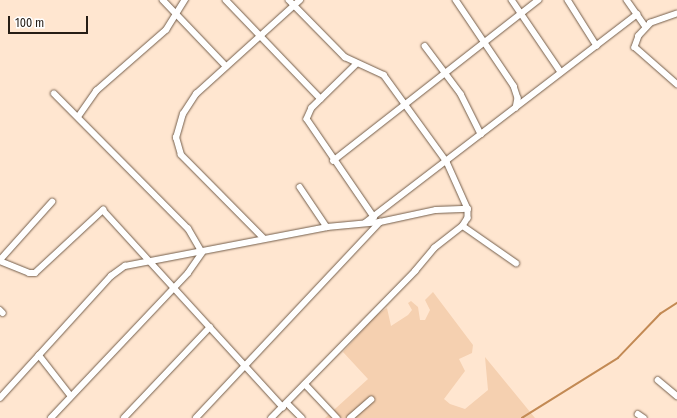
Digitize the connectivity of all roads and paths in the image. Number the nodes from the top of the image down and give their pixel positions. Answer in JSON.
{"nodes":[{"id":1,"x":163,"y":0,"type":"edge"},
{"id":2,"x":185,"y":0,"type":"edge"},
{"id":3,"x":226,"y":0,"type":"edge"},
{"id":4,"x":289,"y":0,"type":"edge"},
{"id":5,"x":300,"y":0,"type":"edge"},
{"id":6,"x":456,"y":0,"type":"edge"},
{"id":7,"x":512,"y":0,"type":"edge"},
{"id":8,"x":538,"y":0,"type":"edge"},
{"id":9,"x":568,"y":0,"type":"edge"},
{"id":10,"x":627,"y":0,"type":"edge"},
{"id":11,"x":295,"y":6,"type":"junction"},
{"id":12,"x":176,"y":13,"type":"junction"},
{"id":13,"x":521,"y":14,"type":"junction"},
{"id":14,"x":637,"y":14,"type":"junction"},
{"id":15,"x":677,"y":14,"type":"edge"},
{"id":16,"x":183,"y":21,"type":"junction"},
{"id":17,"x":171,"y":23,"type":"junction"},
{"id":18,"x":646,"y":27,"type":"junction"},
{"id":19,"x":260,"y":36,"type":"junction"},
{"id":20,"x":485,"y":42,"type":"junction"},
{"id":21,"x":425,"y":46,"type":"dead end"},
{"id":22,"x":597,"y":46,"type":"junction"},
{"id":23,"x":357,"y":64,"type":"junction"},
{"id":24,"x":226,"y":66,"type":"junction"},
{"id":25,"x":561,"y":72,"type":"junction"},
{"id":26,"x":446,"y":74,"type":"junction"},
{"id":27,"x":677,"y":84,"type":"edge"},
{"id":28,"x":54,"y":94,"type":"dead end"},
{"id":29,"x":321,"y":99,"type":"junction"},
{"id":30,"x":408,"y":104,"type":"junction"},
{"id":31,"x":516,"y":108,"type":"junction"},
{"id":32,"x":78,"y":117,"type":"junction"},
{"id":33,"x":481,"y":134,"type":"junction"},
{"id":34,"x":333,"y":161,"type":"junction"},
{"id":35,"x":447,"y":162,"type":"junction"},
{"id":36,"x":300,"y":186,"type":"dead end"},
{"id":37,"x":52,"y":202,"type":"dead end"},
{"id":38,"x":468,"y":209,"type":"junction"},
{"id":39,"x":374,"y":217,"type":"junction"},
{"id":40,"x":380,"y":222,"type":"junction"},
{"id":41,"x":365,"y":223,"type":"junction"},
{"id":42,"x":463,"y":226,"type":"junction"},
{"id":43,"x":327,"y":227,"type":"junction"},
{"id":44,"x":264,"y":239,"type":"junction"},
{"id":45,"x":202,"y":253,"type":"junction"},
{"id":46,"x":0,"y":260,"type":"edge"},
{"id":47,"x":152,"y":261,"type":"junction"},
{"id":48,"x":516,"y":263,"type":"dead end"},
{"id":49,"x":175,"y":286,"type":"junction"},
{"id":50,"x":210,"y":327,"type":"junction"},
{"id":51,"x":39,"y":355,"type":"junction"},
{"id":52,"x":246,"y":367,"type":"junction"},
{"id":53,"x":658,"y":380,"type":"dead end"},
{"id":54,"x":305,"y":384,"type":"junction"},
{"id":55,"x":71,"y":396,"type":"junction"},
{"id":56,"x":677,"y":396,"type":"edge"},
{"id":57,"x":0,"y":398,"type":"edge"},
{"id":58,"x":371,"y":400,"type":"dead end"},
{"id":59,"x":285,"y":405,"type":"junction"},
{"id":60,"x":638,"y":414,"type":"dead end"},
{"id":61,"x":51,"y":418,"type":"edge"},
{"id":62,"x":124,"y":418,"type":"edge"},
{"id":63,"x":196,"y":418,"type":"edge"},
{"id":64,"x":272,"y":418,"type":"edge"},
{"id":65,"x":302,"y":418,"type":"edge"},
{"id":66,"x":337,"y":418,"type":"edge"},
{"id":67,"x":350,"y":418,"type":"edge"},
{"id":68,"x":644,"y":418,"type":"edge"}],
"edges":[{"from":1,"to":12,"type":"street"},
{"from":2,"to":12,"type":"street"},
{"from":3,"to":19,"type":"street"},
{"from":4,"to":11,"type":"street"},
{"from":5,"to":11,"type":"street"},
{"from":6,"to":20,"type":"street"},
{"from":7,"to":13,"type":"street"},
{"from":8,"to":13,"type":"street"},
{"from":9,"to":22,"type":"street"},
{"from":10,"to":14,"type":"street"},
{"from":11,"to":19,"type":"street"},
{"from":11,"to":23,"type":"street"},
{"from":12,"to":16,"type":"street"},
{"from":12,"to":17,"type":"street"},
{"from":13,"to":20,"type":"street"},
{"from":13,"to":25,"type":"street"},
{"from":14,"to":18,"type":"street"},
{"from":14,"to":22,"type":"street"},
{"from":15,"to":18,"type":"street"},
{"from":16,"to":17,"type":"street"},
{"from":16,"to":24,"type":"street"},
{"from":17,"to":32,"type":"street"},
{"from":18,"to":27,"type":"street"},
{"from":19,"to":24,"type":"street"},
{"from":19,"to":29,"type":"street"},
{"from":20,"to":26,"type":"street"},
{"from":20,"to":31,"type":"street"},
{"from":21,"to":26,"type":"street"},
{"from":22,"to":25,"type":"street"},
{"from":23,"to":29,"type":"street"},
{"from":23,"to":30,"type":"street"},
{"from":24,"to":44,"type":"street"},
{"from":25,"to":31,"type":"street"},
{"from":26,"to":30,"type":"street"},
{"from":26,"to":33,"type":"street"},
{"from":28,"to":32,"type":"street"},
{"from":29,"to":34,"type":"street"},
{"from":30,"to":34,"type":"street"},
{"from":30,"to":35,"type":"street"},
{"from":31,"to":33,"type":"street"},
{"from":32,"to":45,"type":"street"},
{"from":33,"to":35,"type":"street"},
{"from":34,"to":39,"type":"street"},
{"from":35,"to":38,"type":"street"},
{"from":35,"to":39,"type":"street"},
{"from":36,"to":43,"type":"street"},
{"from":37,"to":46,"type":"street"},
{"from":38,"to":40,"type":"street"},
{"from":38,"to":42,"type":"street"},
{"from":39,"to":41,"type":"street"},
{"from":40,"to":41,"type":"street"},
{"from":40,"to":52,"type":"street"},
{"from":41,"to":43,"type":"street"},
{"from":42,"to":48,"type":"street"},
{"from":42,"to":54,"type":"street"},
{"from":43,"to":44,"type":"street"},
{"from":44,"to":45,"type":"street"},
{"from":45,"to":47,"type":"street"},
{"from":45,"to":49,"type":"street"},
{"from":46,"to":47,"type":"street"},
{"from":47,"to":49,"type":"street"},
{"from":47,"to":51,"type":"street"},
{"from":49,"to":50,"type":"street"},
{"from":49,"to":55,"type":"street"},
{"from":50,"to":52,"type":"street"},
{"from":50,"to":62,"type":"street"},
{"from":51,"to":55,"type":"street"},
{"from":51,"to":57,"type":"street"},
{"from":52,"to":59,"type":"street"},
{"from":52,"to":63,"type":"street"},
{"from":53,"to":56,"type":"street"},
{"from":54,"to":59,"type":"street"},
{"from":54,"to":66,"type":"street"},
{"from":55,"to":61,"type":"street"},
{"from":58,"to":67,"type":"street"},
{"from":59,"to":64,"type":"street"},
{"from":59,"to":65,"type":"street"},
{"from":60,"to":68,"type":"street"}]}
